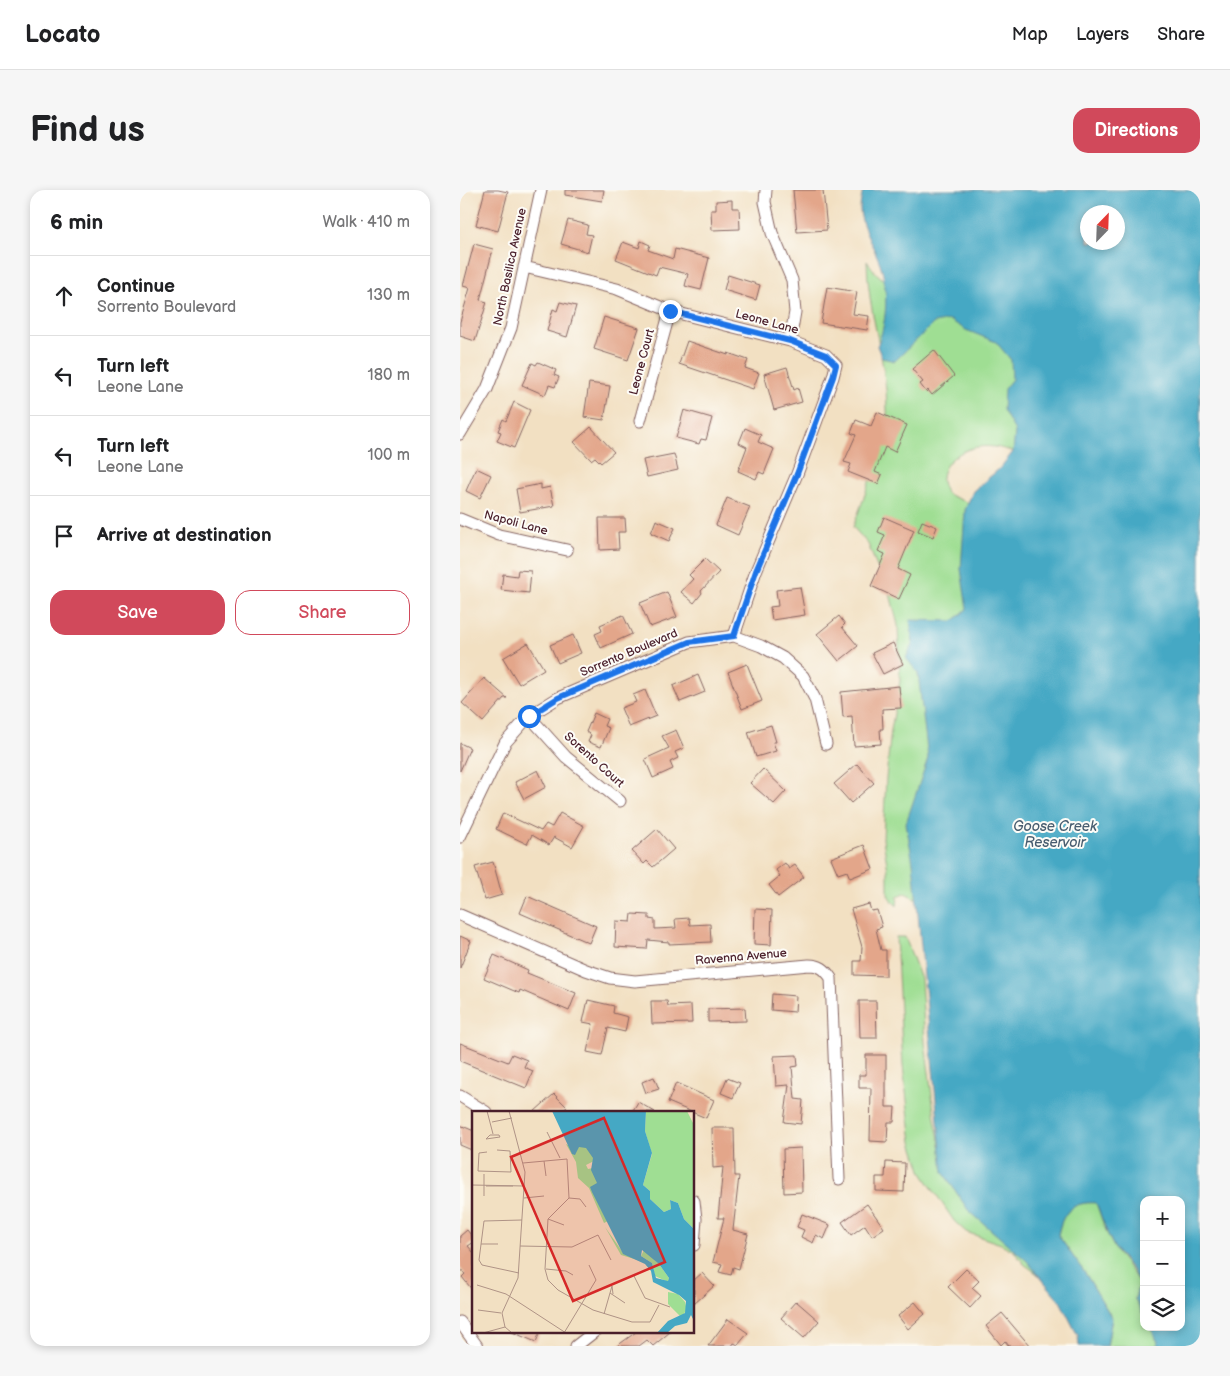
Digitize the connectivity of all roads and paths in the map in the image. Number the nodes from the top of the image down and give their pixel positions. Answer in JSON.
{"nodes":[{"id":1,"x":541,"y":190,"type":"edge"},
{"id":2,"x":766,"y":190,"type":"edge"},
{"id":3,"x":524,"y":267,"type":"junction"},
{"id":4,"x":670,"y":311,"type":"junction"},
{"id":5,"x":790,"y":341,"type":"junction"},
{"id":6,"x":640,"y":421,"type":"dead end"},
{"id":7,"x":462,"y":426,"type":"edge"},
{"id":8,"x":460,"y":519,"type":"edge"},
{"id":9,"x":567,"y":550,"type":"dead end"},
{"id":10,"x":734,"y":636,"type":"junction"},
{"id":11,"x":529,"y":716,"type":"junction"},
{"id":12,"x":826,"y":744,"type":"dead end"},
{"id":13,"x":620,"y":801,"type":"dead end"},
{"id":14,"x":460,"y":837,"type":"edge"},
{"id":15,"x":460,"y":915,"type":"edge"},
{"id":16,"x":460,"y":1096,"type":"edge"},
{"id":17,"x":484,"y":1111,"type":"edge"},
{"id":18,"x":839,"y":1179,"type":"dead end"},
{"id":19,"x":695,"y":1210,"type":"edge"},
{"id":20,"x":695,"y":1232,"type":"edge"},
{"id":21,"x":460,"y":1322,"type":"edge"},
{"id":22,"x":591,"y":1334,"type":"edge"},
{"id":23,"x":477,"y":1346,"type":"edge"},
{"id":24,"x":576,"y":1346,"type":"edge"}],
"edges":[{"from":1,"to":3,"type":"street","name":"North Basilica Avenue"},
{"from":2,"to":5,"type":"street"},
{"from":3,"to":4,"type":"street","name":"Leone Lane"},
{"from":3,"to":7,"type":"street","name":"North Basilica Avenue"},
{"from":4,"to":5,"type":"street","name":"Leone Lane"},
{"from":4,"to":6,"type":"street","name":"Leone Court"},
{"from":5,"to":10,"type":"street","name":"Leone Lane"},
{"from":8,"to":9,"type":"street","name":"Napoli Lane"},
{"from":10,"to":11,"type":"street","name":"Sorrento Boulevard"},
{"from":10,"to":12,"type":"street","name":"Sorrento Boulevard"},
{"from":11,"to":13,"type":"street","name":"Sorento Court"},
{"from":11,"to":14,"type":"street","name":"Sorrento Boulevard"},
{"from":15,"to":18,"type":"street","name":"Ravenna Avenue"},
{"from":16,"to":17,"type":"street"},
{"from":19,"to":20,"type":"street"},
{"from":21,"to":23,"type":"street"},
{"from":22,"to":24,"type":"street"}]}
